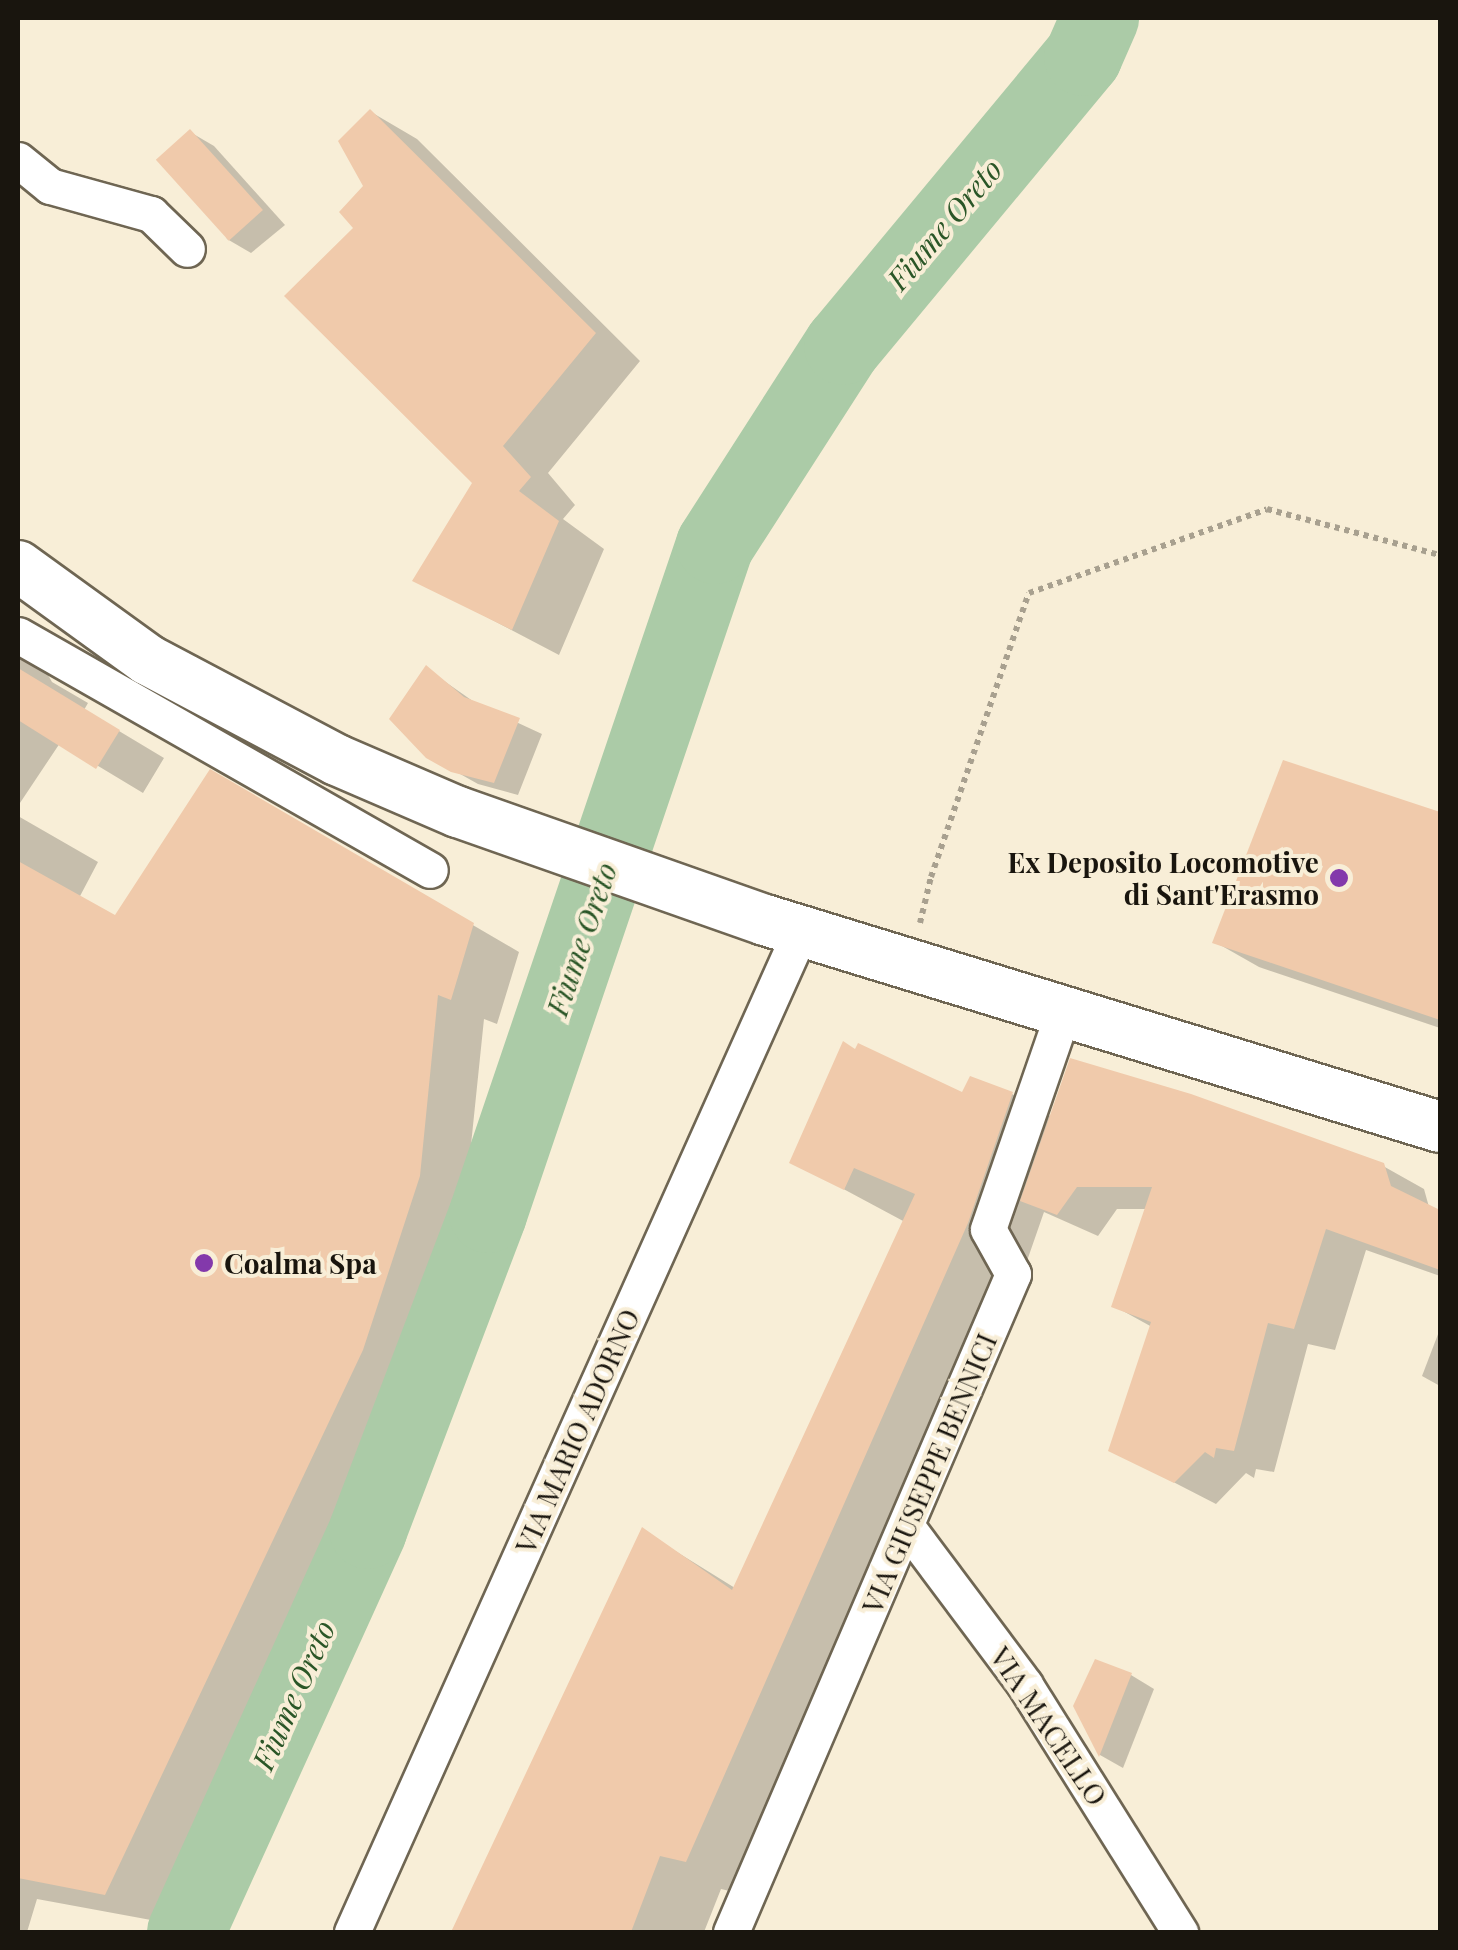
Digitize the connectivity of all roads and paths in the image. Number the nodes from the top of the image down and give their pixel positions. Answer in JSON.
{"nodes":[{"id":1,"x":18,"y":160,"type":"edge"},
{"id":2,"x":186,"y":249,"type":"dead end"},
{"id":3,"x":1440,"y":556,"type":"edge"},
{"id":4,"x":18,"y":566,"type":"edge"},
{"id":5,"x":18,"y":636,"type":"edge"},
{"id":6,"x":430,"y":870,"type":"dead end"},
{"id":7,"x":783,"y":925,"type":"junction"},
{"id":8,"x":911,"y":963,"type":"junction"},
{"id":9,"x":1064,"y":1010,"type":"junction"},
{"id":10,"x":1440,"y":1127,"type":"edge"},
{"id":11,"x":907,"y":1526,"type":"junction"},
{"id":12,"x":352,"y":1932,"type":"edge"},
{"id":13,"x":730,"y":1932,"type":"edge"},
{"id":14,"x":1180,"y":1932,"type":"edge"}],
"edges":[{"from":1,"to":2,"type":"street"},
{"from":3,"to":8,"type":"path"},
{"from":4,"to":7,"type":"main road"},
{"from":5,"to":6,"type":"street"},
{"from":7,"to":8,"type":"main road"},
{"from":7,"to":12,"type":"street","name":"VIA MARIO ADORNO"},
{"from":8,"to":9,"type":"main road"},
{"from":9,"to":10,"type":"main road"},
{"from":9,"to":11,"type":"street","name":"VIA GIUSEPPE BENNICI"},
{"from":11,"to":13,"type":"street","name":"VIA GIUSEPPE BENNICI"},
{"from":11,"to":14,"type":"street","name":"VIA MACELLO"}]}
